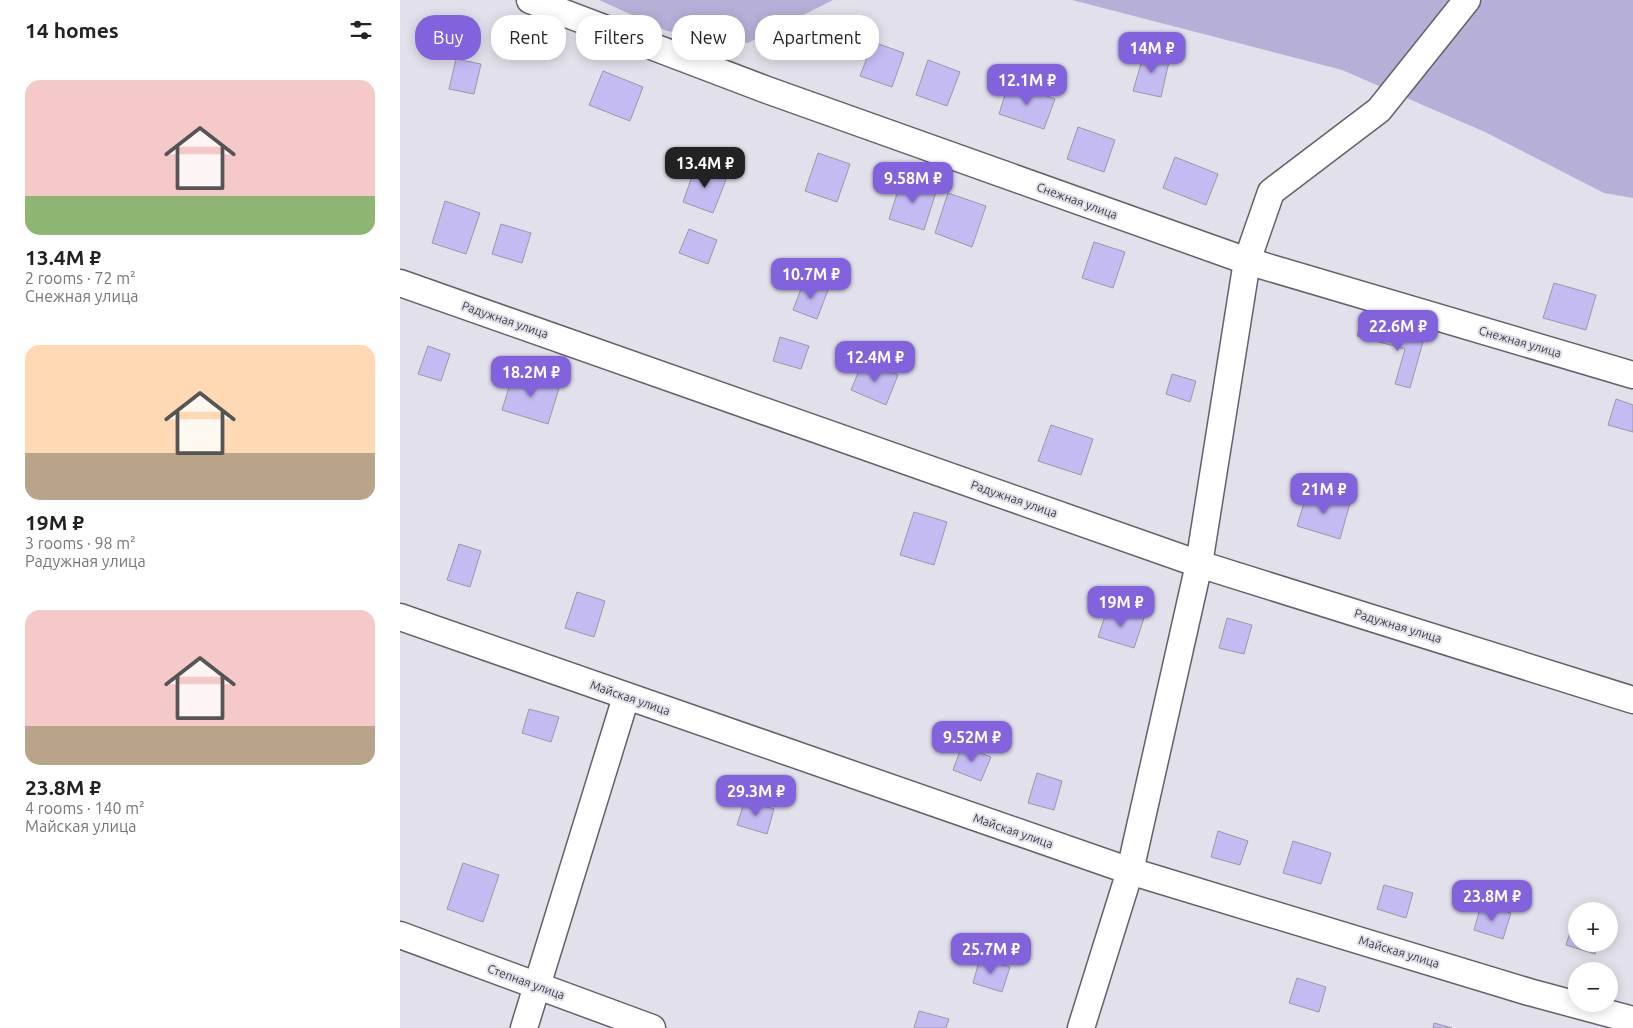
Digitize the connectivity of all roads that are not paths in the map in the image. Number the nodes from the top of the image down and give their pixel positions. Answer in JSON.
{"nodes":[{"id":1,"x":530,"y":0,"type":"edge"},
{"id":2,"x":1467,"y":0,"type":"edge"},
{"id":3,"x":1247,"y":261,"type":"junction"},
{"id":4,"x":400,"y":283,"type":"edge"},
{"id":5,"x":1633,"y":375,"type":"edge"},
{"id":6,"x":1199,"y":564,"type":"junction"},
{"id":7,"x":400,"y":617,"type":"edge"},
{"id":8,"x":626,"y":697,"type":"junction"},
{"id":9,"x":1633,"y":700,"type":"edge"},
{"id":10,"x":1130,"y":871,"type":"junction"},
{"id":11,"x":400,"y":935,"type":"edge"},
{"id":12,"x":537,"y":986,"type":"junction"},
{"id":13,"x":1633,"y":1020,"type":"edge"},
{"id":14,"x":524,"y":1028,"type":"edge"},
{"id":15,"x":652,"y":1028,"type":"edge"},
{"id":16,"x":1081,"y":1028,"type":"edge"}],
"edges":[{"from":1,"to":3,"type":"street","name":"Снежная улица"},
{"from":2,"to":3,"type":"street"},
{"from":3,"to":5,"type":"street","name":"Снежная улица"},
{"from":3,"to":6,"type":"street"},
{"from":4,"to":6,"type":"street","name":"Радужная улица"},
{"from":6,"to":9,"type":"street","name":"Радужная улица"},
{"from":6,"to":10,"type":"street"},
{"from":7,"to":8,"type":"street","name":"Майская улица"},
{"from":8,"to":10,"type":"street","name":"Майская улица"},
{"from":8,"to":12,"type":"street"},
{"from":10,"to":13,"type":"street","name":"Майская улица"},
{"from":10,"to":16,"type":"street"},
{"from":11,"to":12,"type":"street","name":"Степная улица"},
{"from":12,"to":14,"type":"street"},
{"from":12,"to":15,"type":"street","name":"Степная улица"}]}
